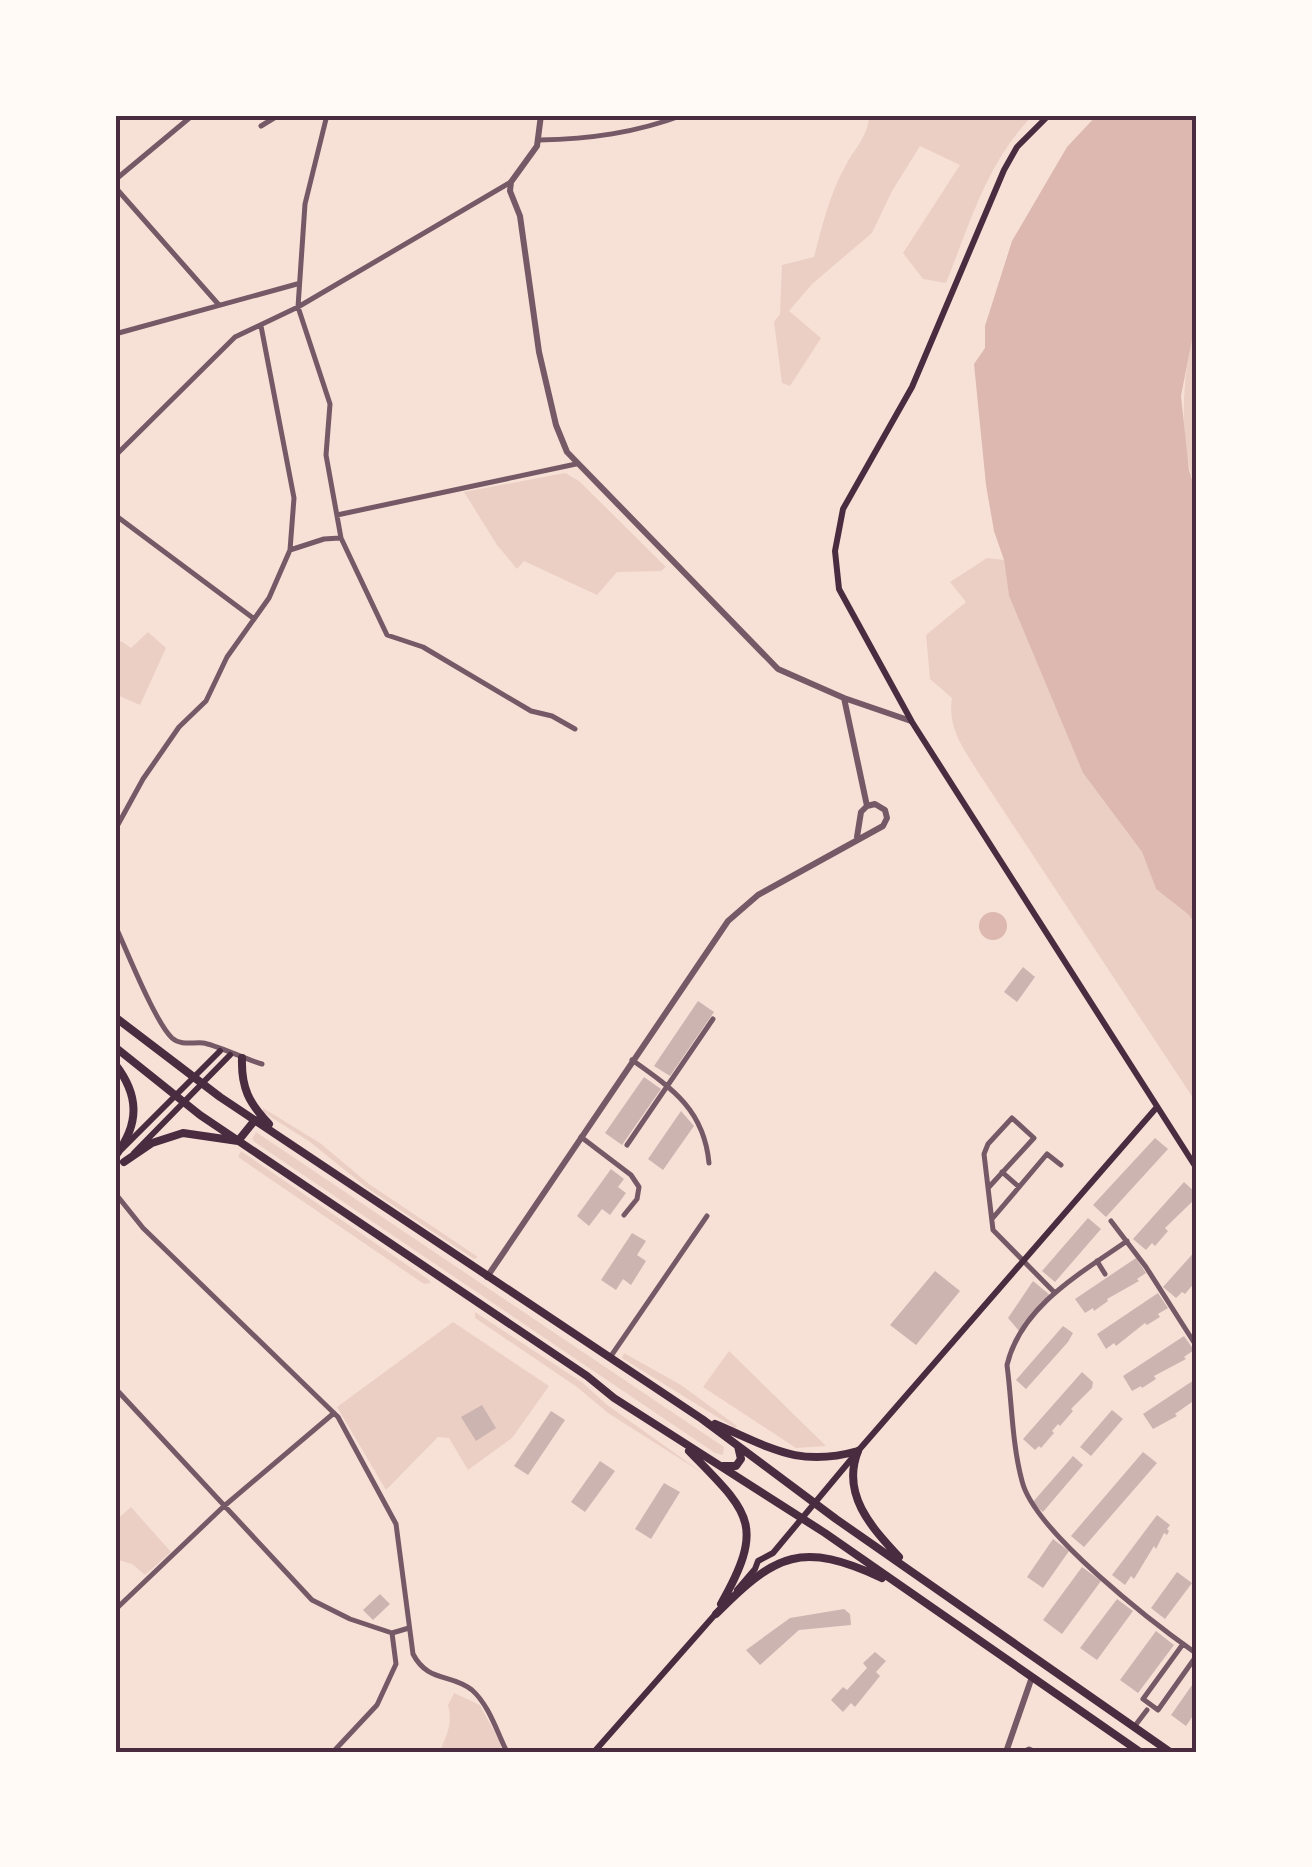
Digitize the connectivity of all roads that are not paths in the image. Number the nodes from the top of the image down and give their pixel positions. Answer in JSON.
{"nodes":[{"id":1,"x":192,"y":115,"type":"edge"},
{"id":2,"x":279,"y":115,"type":"edge"},
{"id":3,"x":327,"y":115,"type":"edge"},
{"id":4,"x":541,"y":115,"type":"edge"},
{"id":5,"x":683,"y":115,"type":"edge"},
{"id":6,"x":1049,"y":115,"type":"edge"},
{"id":7,"x":261,"y":126,"type":"dead end"},
{"id":8,"x":539,"y":140,"type":"junction"},
{"id":9,"x":511,"y":182,"type":"junction"},
{"id":10,"x":115,"y":183,"type":"edge"},
{"id":11,"x":297,"y":284,"type":"junction"},
{"id":12,"x":219,"y":305,"type":"junction"},
{"id":13,"x":298,"y":307,"type":"junction"},
{"id":14,"x":260,"y":326,"type":"junction"},
{"id":15,"x":115,"y":334,"type":"edge"},
{"id":16,"x":117,"y":450,"type":"edge"},
{"id":17,"x":576,"y":464,"type":"junction"},
{"id":18,"x":115,"y":515,"type":"edge"},
{"id":19,"x":336,"y":515,"type":"junction"},
{"id":20,"x":341,"y":538,"type":"junction"},
{"id":21,"x":290,"y":550,"type":"junction"},
{"id":22,"x":254,"y":619,"type":"junction"},
{"id":23,"x":844,"y":698,"type":"junction"},
{"id":24,"x":912,"y":722,"type":"junction"},
{"id":25,"x":575,"y":729,"type":"dead end"},
{"id":26,"x":867,"y":806,"type":"junction"},
{"id":27,"x":115,"y":830,"type":"edge"},
{"id":28,"x":856,"y":838,"type":"junction"},
{"id":29,"x":115,"y":925,"type":"edge"},
{"id":30,"x":115,"y":1017,"type":"edge"},
{"id":31,"x":714,"y":1019,"type":"dead end"},
{"id":32,"x":115,"y":1047,"type":"edge"},
{"id":33,"x":220,"y":1051,"type":"junction"},
{"id":34,"x":230,"y":1055,"type":"junction"},
{"id":35,"x":242,"y":1058,"type":"junction"},
{"id":36,"x":632,"y":1060,"type":"junction"},
{"id":37,"x":115,"y":1064,"type":"edge"},
{"id":38,"x":262,"y":1064,"type":"dead end"},
{"id":39,"x":198,"y":1081,"type":"junction"},
{"id":40,"x":670,"y":1087,"type":"junction"},
{"id":41,"x":180,"y":1099,"type":"junction"},
{"id":42,"x":1157,"y":1107,"type":"junction"},
{"id":43,"x":255,"y":1120,"type":"junction"},
{"id":44,"x":279,"y":1134,"type":"junction"},
{"id":45,"x":581,"y":1137,"type":"junction"},
{"id":46,"x":238,"y":1141,"type":"junction"},
{"id":47,"x":627,"y":1145,"type":"dead end"},
{"id":48,"x":116,"y":1155,"type":"edge"},
{"id":49,"x":124,"y":1162,"type":"junction"},
{"id":50,"x":709,"y":1164,"type":"dead end"},
{"id":51,"x":1061,"y":1165,"type":"dead end"},
{"id":52,"x":1197,"y":1169,"type":"edge"},
{"id":53,"x":115,"y":1171,"type":"edge"},
{"id":54,"x":1002,"y":1172,"type":"junction"},
{"id":55,"x":988,"y":1187,"type":"junction"},
{"id":56,"x":1019,"y":1187,"type":"junction"},
{"id":57,"x":115,"y":1193,"type":"edge"},
{"id":58,"x":624,"y":1215,"type":"dead end"},
{"id":59,"x":706,"y":1216,"type":"dead end"},
{"id":60,"x":992,"y":1219,"type":"junction"},
{"id":61,"x":1111,"y":1220,"type":"dead end"},
{"id":62,"x":1127,"y":1240,"type":"junction"},
{"id":63,"x":1025,"y":1261,"type":"junction"},
{"id":64,"x":1097,"y":1261,"type":"junction"},
{"id":65,"x":1106,"y":1274,"type":"dead end"},
{"id":66,"x":487,"y":1276,"type":"junction"},
{"id":67,"x":1055,"y":1293,"type":"junction"},
{"id":68,"x":1197,"y":1347,"type":"edge"},
{"id":69,"x":610,"y":1359,"type":"junction"},
{"id":70,"x":115,"y":1388,"type":"edge"},
{"id":71,"x":334,"y":1413,"type":"junction"},
{"id":72,"x":702,"y":1419,"type":"junction"},
{"id":73,"x":682,"y":1444,"type":"junction"},
{"id":74,"x":736,"y":1444,"type":"junction"},
{"id":75,"x":858,"y":1450,"type":"junction"},
{"id":76,"x":718,"y":1465,"type":"junction"},
{"id":77,"x":815,"y":1502,"type":"junction"},
{"id":78,"x":223,"y":1508,"type":"junction"},
{"id":79,"x":802,"y":1520,"type":"junction"},
{"id":80,"x":773,"y":1553,"type":"junction"},
{"id":81,"x":776,"y":1564,"type":"junction"},
{"id":82,"x":912,"y":1571,"type":"junction"},
{"id":83,"x":902,"y":1586,"type":"junction"},
{"id":84,"x":116,"y":1608,"type":"edge"},
{"id":85,"x":716,"y":1614,"type":"junction"},
{"id":86,"x":409,"y":1628,"type":"junction"},
{"id":87,"x":392,"y":1633,"type":"junction"},
{"id":88,"x":1183,"y":1644,"type":"junction"},
{"id":89,"x":1197,"y":1654,"type":"edge"},
{"id":90,"x":1032,"y":1677,"type":"junction"},
{"id":91,"x":1150,"y":1706,"type":"junction"},
{"id":92,"x":1134,"y":1727,"type":"junction"},
{"id":93,"x":333,"y":1752,"type":"edge"},
{"id":94,"x":507,"y":1752,"type":"edge"},
{"id":95,"x":594,"y":1752,"type":"edge"},
{"id":96,"x":1006,"y":1752,"type":"edge"},
{"id":97,"x":1023,"y":1752,"type":"edge"},
{"id":98,"x":1036,"y":1752,"type":"edge"},
{"id":99,"x":1140,"y":1752,"type":"edge"},
{"id":100,"x":1170,"y":1752,"type":"edge"}],
"edges":[{"from":1,"to":10,"type":"street"},
{"from":2,"to":7,"type":"street"},
{"from":3,"to":11,"type":"street"},
{"from":4,"to":8,"type":"street"},
{"from":5,"to":8,"type":"street"},
{"from":6,"to":24,"type":"main road"},
{"from":8,"to":9,"type":"street"},
{"from":9,"to":13,"type":"street"},
{"from":9,"to":17,"type":"street"},
{"from":10,"to":12,"type":"street"},
{"from":11,"to":12,"type":"street"},
{"from":11,"to":13,"type":"street"},
{"from":12,"to":15,"type":"street"},
{"from":13,"to":14,"type":"street"},
{"from":13,"to":19,"type":"street"},
{"from":14,"to":16,"type":"street"},
{"from":14,"to":21,"type":"street"},
{"from":17,"to":19,"type":"street"},
{"from":17,"to":23,"type":"street"},
{"from":18,"to":22,"type":"street"},
{"from":19,"to":20,"type":"street"},
{"from":20,"to":21,"type":"street"},
{"from":20,"to":25,"type":"street"},
{"from":21,"to":22,"type":"street"},
{"from":22,"to":27,"type":"street"},
{"from":23,"to":24,"type":"street"},
{"from":23,"to":26,"type":"street"},
{"from":24,"to":42,"type":"main road"},
{"from":26,"to":28,"type":"street"},
{"from":26,"to":28,"type":"street"},
{"from":28,"to":36,"type":"street"},
{"from":29,"to":33,"type":"street"},
{"from":30,"to":39,"type":"main road"},
{"from":31,"to":40,"type":"street"},
{"from":32,"to":41,"type":"main road"},
{"from":33,"to":34,"type":"street"},
{"from":33,"to":39,"type":"main road"},
{"from":34,"to":35,"type":"street"},
{"from":34,"to":39,"type":"main road"},
{"from":35,"to":38,"type":"street"},
{"from":35,"to":44,"type":"main road"},
{"from":36,"to":40,"type":"street"},
{"from":36,"to":45,"type":"street"},
{"from":37,"to":48,"type":"main road"},
{"from":39,"to":41,"type":"main road"},
{"from":39,"to":43,"type":"main road"},
{"from":40,"to":47,"type":"street"},
{"from":40,"to":50,"type":"street"},
{"from":41,"to":46,"type":"main road"},
{"from":41,"to":48,"type":"main road"},
{"from":41,"to":49,"type":"main road"},
{"from":42,"to":52,"type":"main road"},
{"from":42,"to":63,"type":"main road"},
{"from":43,"to":44,"type":"main road"},
{"from":43,"to":46,"type":"main road"},
{"from":44,"to":66,"type":"main road"},
{"from":45,"to":58,"type":"street"},
{"from":45,"to":66,"type":"street"},
{"from":46,"to":49,"type":"main road"},
{"from":46,"to":73,"type":"main road"},
{"from":49,"to":53,"type":"main road"},
{"from":51,"to":56,"type":"street"},
{"from":54,"to":55,"type":"street"},
{"from":54,"to":55,"type":"street"},
{"from":54,"to":56,"type":"street"},
{"from":55,"to":60,"type":"street"},
{"from":56,"to":60,"type":"street"},
{"from":57,"to":71,"type":"street"},
{"from":59,"to":69,"type":"street"},
{"from":60,"to":63,"type":"street"},
{"from":61,"to":62,"type":"street"},
{"from":62,"to":64,"type":"street"},
{"from":62,"to":68,"type":"street"},
{"from":63,"to":67,"type":"street"},
{"from":63,"to":75,"type":"main road"},
{"from":64,"to":65,"type":"street"},
{"from":64,"to":67,"type":"street"},
{"from":66,"to":69,"type":"main road"},
{"from":67,"to":88,"type":"street"},
{"from":69,"to":72,"type":"main road"},
{"from":70,"to":78,"type":"street"},
{"from":71,"to":78,"type":"street"},
{"from":71,"to":86,"type":"street"},
{"from":72,"to":74,"type":"main road"},
{"from":72,"to":75,"type":"main road"},
{"from":73,"to":76,"type":"main road"},
{"from":73,"to":85,"type":"main road"},
{"from":74,"to":76,"type":"main road"},
{"from":74,"to":77,"type":"main road"},
{"from":75,"to":77,"type":"main road"},
{"from":75,"to":82,"type":"main road"},
{"from":76,"to":79,"type":"main road"},
{"from":77,"to":79,"type":"main road"},
{"from":77,"to":82,"type":"main road"},
{"from":78,"to":84,"type":"street"},
{"from":78,"to":87,"type":"street"},
{"from":79,"to":80,"type":"main road"},
{"from":79,"to":83,"type":"main road"},
{"from":80,"to":81,"type":"main road"},
{"from":80,"to":85,"type":"main road"},
{"from":81,"to":83,"type":"main road"},
{"from":81,"to":85,"type":"main road"},
{"from":82,"to":92,"type":"main road"},
{"from":83,"to":90,"type":"main road"},
{"from":85,"to":95,"type":"main road"},
{"from":86,"to":87,"type":"street"},
{"from":86,"to":94,"type":"street"},
{"from":87,"to":93,"type":"street"},
{"from":88,"to":89,"type":"street"},
{"from":88,"to":91,"type":"street"},
{"from":89,"to":91,"type":"street"},
{"from":90,"to":96,"type":"street"},
{"from":90,"to":99,"type":"main road"},
{"from":91,"to":92,"type":"street"},
{"from":92,"to":100,"type":"main road"},
{"from":97,"to":98,"type":"street"}]}
